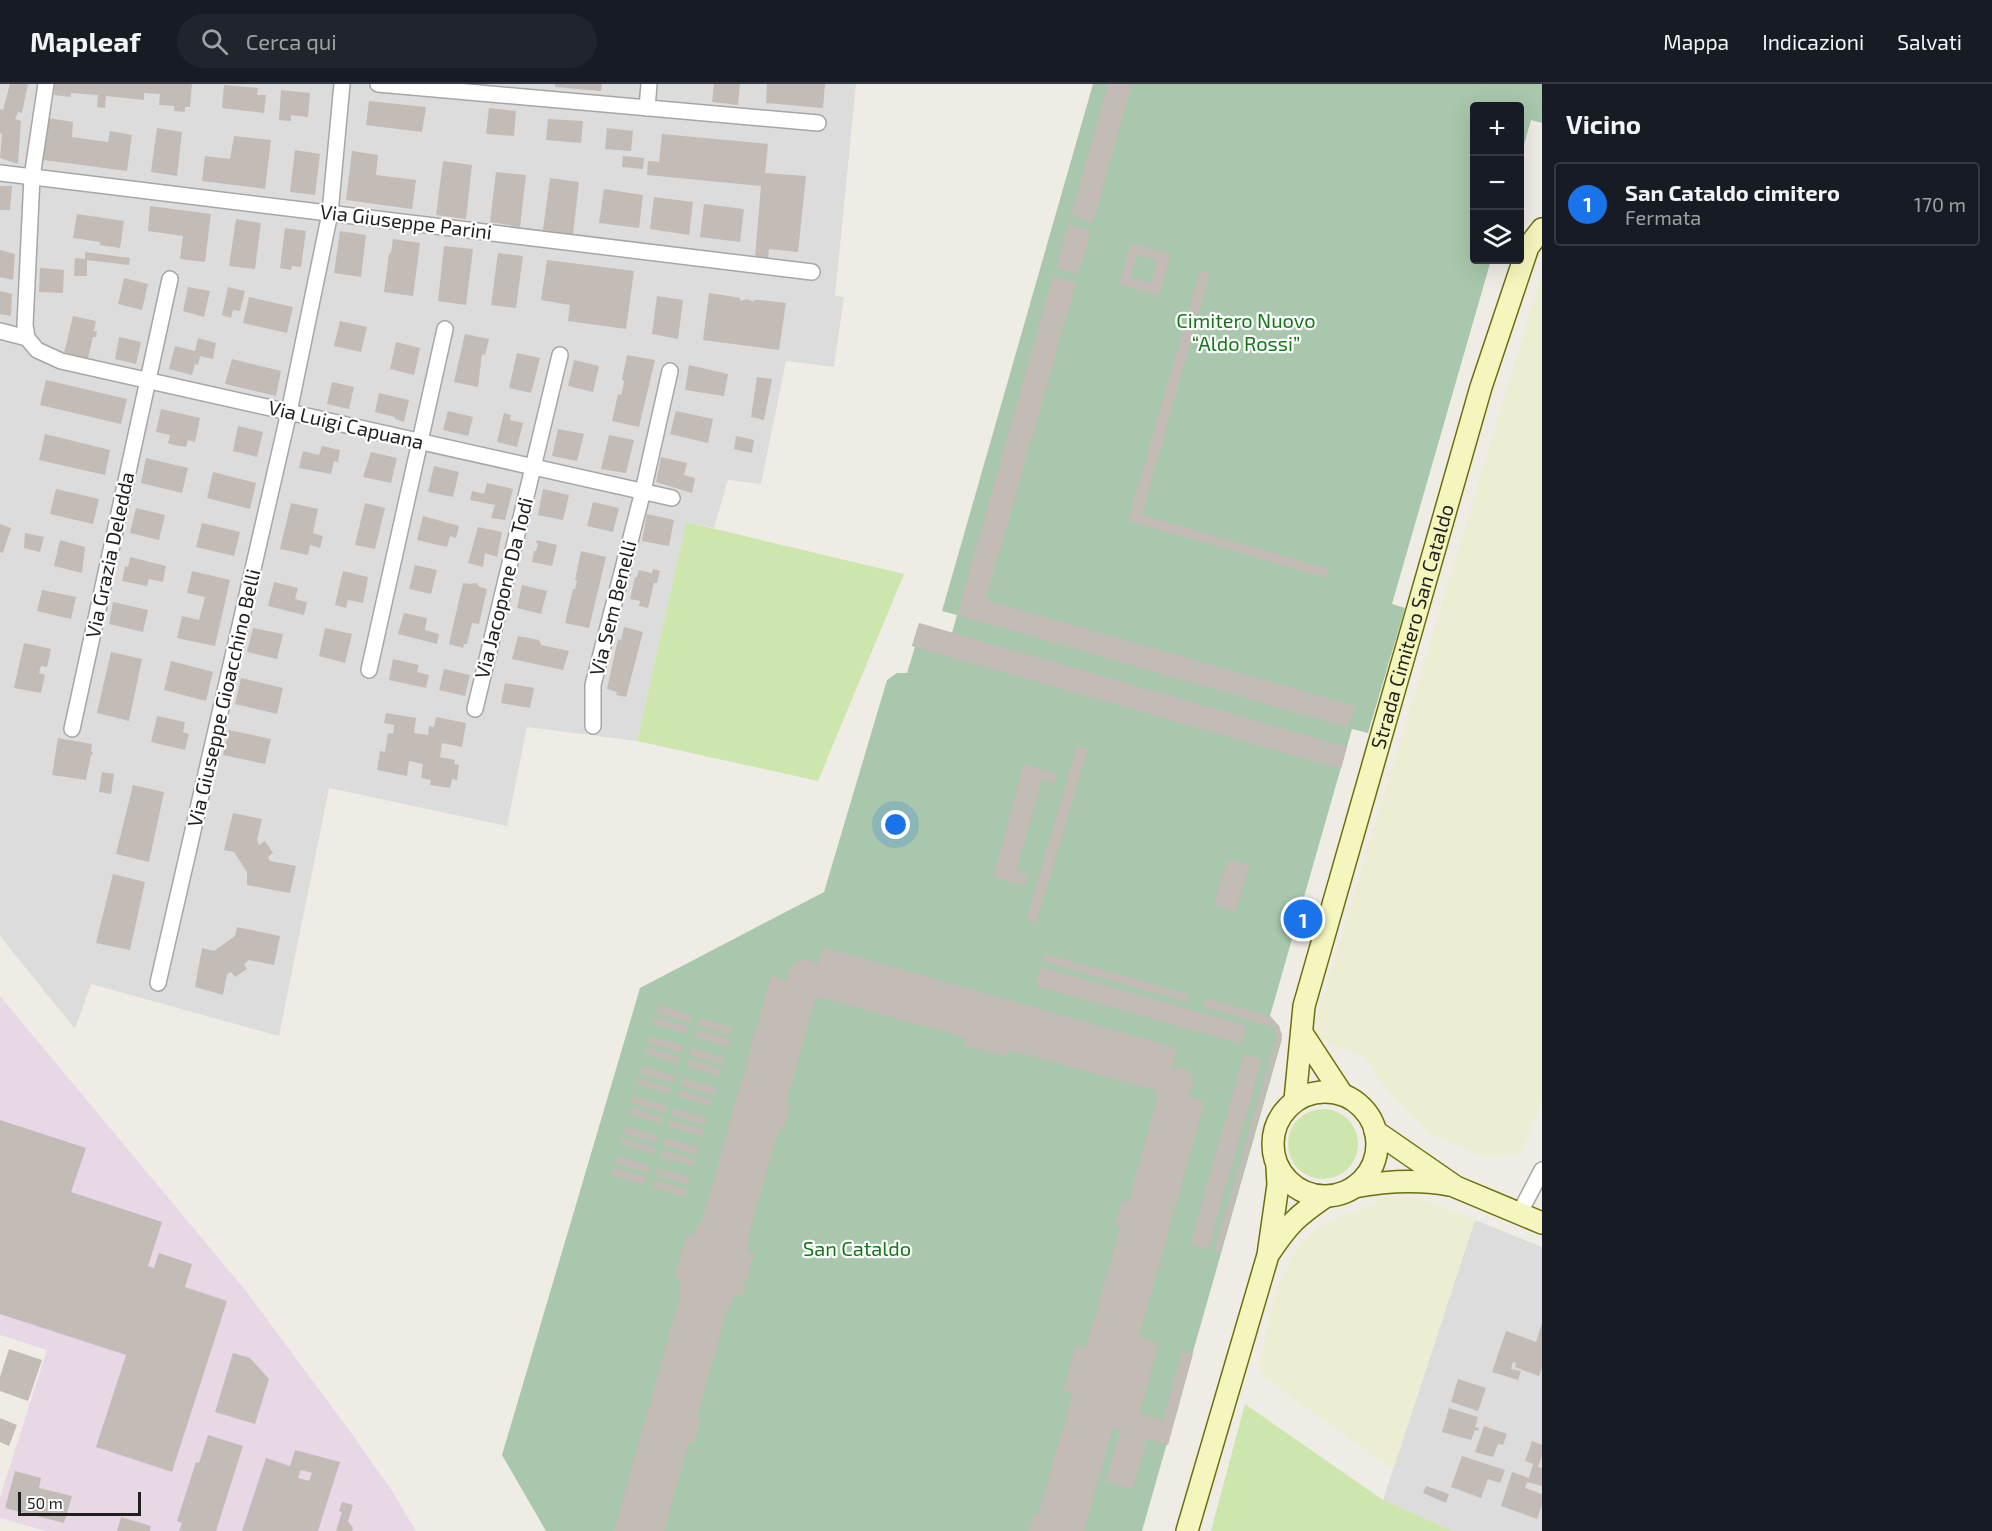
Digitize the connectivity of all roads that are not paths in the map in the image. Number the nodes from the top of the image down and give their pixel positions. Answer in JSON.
{"nodes":[{"id":1,"x":46,"y":84,"type":"edge"},
{"id":2,"x":342,"y":84,"type":"edge"},
{"id":3,"x":378,"y":84,"type":"edge"},
{"id":4,"x":649,"y":84,"type":"edge"},
{"id":5,"x":543,"y":91,"type":"edge"},
{"id":6,"x":647,"y":108,"type":"junction"},
{"id":7,"x":818,"y":123,"type":"dead end"},
{"id":8,"x":0,"y":173,"type":"edge"},
{"id":9,"x":32,"y":177,"type":"junction"},
{"id":10,"x":330,"y":213,"type":"junction"},
{"id":11,"x":1542,"y":229,"type":"edge"},
{"id":12,"x":812,"y":272,"type":"dead end"},
{"id":13,"x":170,"y":279,"type":"dead end"},
{"id":14,"x":445,"y":329,"type":"dead end"},
{"id":15,"x":0,"y":331,"type":"edge"},
{"id":16,"x":27,"y":338,"type":"junction"},
{"id":17,"x":560,"y":355,"type":"dead end"},
{"id":18,"x":670,"y":371,"type":"dead end"},
{"id":19,"x":148,"y":380,"type":"junction"},
{"id":20,"x":290,"y":412,"type":"junction"},
{"id":21,"x":420,"y":442,"type":"junction"},
{"id":22,"x":533,"y":467,"type":"junction"},
{"id":23,"x":643,"y":491,"type":"junction"},
{"id":24,"x":672,"y":498,"type":"dead end"},
{"id":25,"x":369,"y":670,"type":"dead end"},
{"id":26,"x":475,"y":709,"type":"dead end"},
{"id":27,"x":593,"y":726,"type":"dead end"},
{"id":28,"x":72,"y":729,"type":"dead end"},
{"id":29,"x":158,"y":983,"type":"dead end"},
{"id":30,"x":1302,"y":1033,"type":"junction"},
{"id":31,"x":1342,"y":1094,"type":"junction"},
{"id":32,"x":1295,"y":1100,"type":"junction"},
{"id":33,"x":1375,"y":1131,"type":"junction"},
{"id":34,"x":1277,"y":1167,"type":"junction"},
{"id":35,"x":1542,"y":1170,"type":"edge"},
{"id":36,"x":1354,"y":1187,"type":"junction"},
{"id":37,"x":1456,"y":1187,"type":"junction"},
{"id":38,"x":1325,"y":1197,"type":"junction"},
{"id":39,"x":1519,"y":1214,"type":"junction"},
{"id":40,"x":1542,"y":1223,"type":"edge"},
{"id":41,"x":1268,"y":1255,"type":"junction"},
{"id":42,"x":1187,"y":1531,"type":"edge"}],
"edges":[{"from":1,"to":9,"type":"street"},
{"from":2,"to":10,"type":"street","name":"Via Giuseppe Gioacchino Belli"},
{"from":3,"to":5,"type":"street"},
{"from":4,"to":6,"type":"street"},
{"from":5,"to":6,"type":"street"},
{"from":6,"to":7,"type":"street"},
{"from":8,"to":9,"type":"street","name":"Via Giuseppe Parini"},
{"from":9,"to":10,"type":"street","name":"Via Giuseppe Parini"},
{"from":9,"to":16,"type":"street"},
{"from":10,"to":12,"type":"street","name":"Via Giuseppe Parini"},
{"from":10,"to":20,"type":"street","name":"Via Giuseppe Gioacchino Belli"},
{"from":11,"to":30,"type":"street","name":"Strada Cimitero San Cataldo"},
{"from":13,"to":19,"type":"street","name":"Via Grazia Deledda"},
{"from":14,"to":21,"type":"street"},
{"from":15,"to":16,"type":"street"},
{"from":16,"to":19,"type":"street","name":"Via Luigi Capuana"},
{"from":17,"to":22,"type":"street","name":"Via Jacopone Da Todi"},
{"from":18,"to":23,"type":"street","name":"Via Sem Benelli"},
{"from":19,"to":20,"type":"street","name":"Via Luigi Capuana"},
{"from":19,"to":28,"type":"street","name":"Via Grazia Deledda"},
{"from":20,"to":21,"type":"street","name":"Via Luigi Capuana"},
{"from":20,"to":29,"type":"street","name":"Via Giuseppe Gioacchino Belli"},
{"from":21,"to":22,"type":"street","name":"Via Luigi Capuana"},
{"from":21,"to":25,"type":"street"},
{"from":22,"to":23,"type":"street","name":"Via Luigi Capuana"},
{"from":22,"to":26,"type":"street","name":"Via Jacopone Da Todi"},
{"from":23,"to":24,"type":"street","name":"Via Luigi Capuana"},
{"from":23,"to":27,"type":"street","name":"Via Sem Benelli"},
{"from":30,"to":31,"type":"street"},
{"from":30,"to":32,"type":"street","name":"Strada Cimitero San Cataldo"},
{"from":31,"to":32,"type":"street"},
{"from":31,"to":33,"type":"street"},
{"from":32,"to":34,"type":"street"},
{"from":33,"to":36,"type":"street"},
{"from":33,"to":37,"type":"street"},
{"from":34,"to":38,"type":"street"},
{"from":34,"to":41,"type":"street"},
{"from":35,"to":39,"type":"street"},
{"from":36,"to":37,"type":"street"},
{"from":36,"to":38,"type":"street"},
{"from":37,"to":39,"type":"street"},
{"from":38,"to":41,"type":"street"},
{"from":39,"to":40,"type":"street"},
{"from":41,"to":42,"type":"street"}]}
